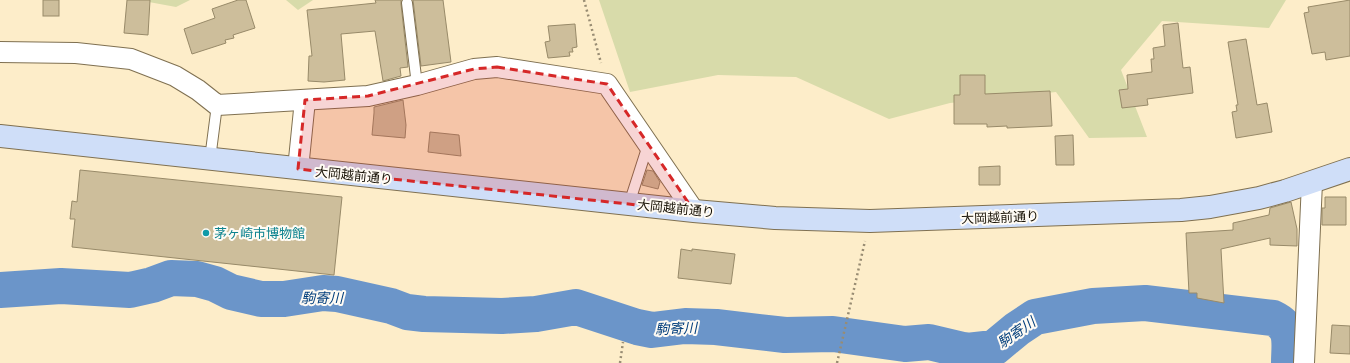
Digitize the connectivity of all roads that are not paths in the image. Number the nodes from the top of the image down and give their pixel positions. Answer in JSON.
{"nodes":[{"id":1,"x":407,"y":3,"type":"dead end"},
{"id":2,"x":0,"y":52,"type":"edge"},
{"id":3,"x":416,"y":85,"type":"junction"},
{"id":4,"x":306,"y":100,"type":"junction"},
{"id":5,"x":217,"y":105,"type":"junction"},
{"id":6,"x":0,"y":136,"type":"edge"},
{"id":7,"x":648,"y":145,"type":"junction"},
{"id":8,"x":210,"y":159,"type":"junction"},
{"id":9,"x":298,"y":169,"type":"junction"},
{"id":10,"x":1350,"y":169,"type":"edge"},
{"id":11,"x":1312,"y":182,"type":"junction"},
{"id":12,"x":629,"y":204,"type":"junction"},
{"id":13,"x":694,"y":211,"type":"junction"},
{"id":14,"x":1304,"y":363,"type":"edge"}],
"edges":[{"from":1,"to":3,"type":"lane"},
{"from":2,"to":5,"type":"street"},
{"from":3,"to":4,"type":"street"},
{"from":3,"to":7,"type":"street"},
{"from":4,"to":5,"type":"street"},
{"from":4,"to":9,"type":"street"},
{"from":5,"to":8,"type":"lane"},
{"from":6,"to":8,"type":"street","name":"大岡越前通り"},
{"from":7,"to":12,"type":"lane"},
{"from":7,"to":13,"type":"street"},
{"from":8,"to":9,"type":"street","name":"大岡越前通り"},
{"from":9,"to":12,"type":"street","name":"大岡越前通り"},
{"from":10,"to":11,"type":"street","name":"大岡越前通り"},
{"from":11,"to":13,"type":"street","name":"大岡越前通り"},
{"from":11,"to":14,"type":"street"},
{"from":12,"to":13,"type":"street","name":"大岡越前通り"}]}
